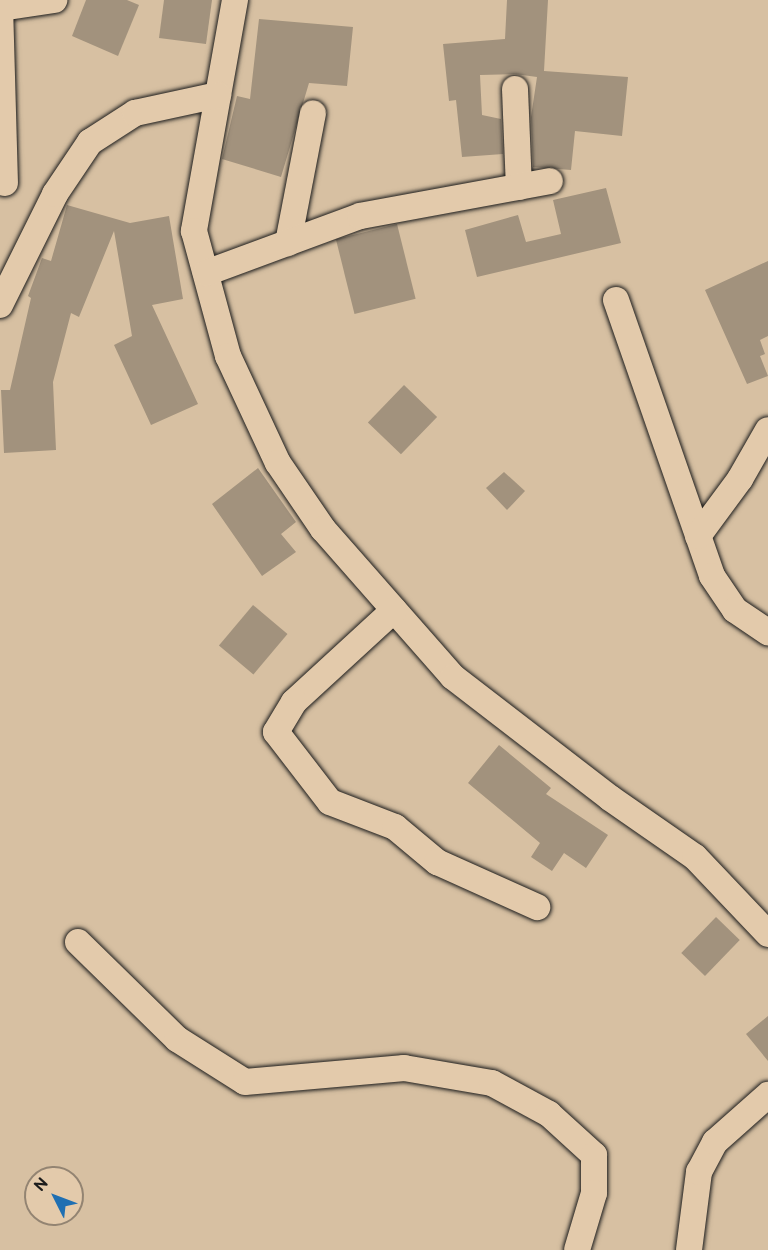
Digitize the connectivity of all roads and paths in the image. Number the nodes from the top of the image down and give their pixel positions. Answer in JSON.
{"nodes":[{"id":1,"x":54,"y":0,"type":"edge"},
{"id":2,"x":235,"y":0,"type":"edge"},
{"id":3,"x":0,"y":7,"type":"edge"},
{"id":4,"x":514,"y":89,"type":"dead end"},
{"id":5,"x":218,"y":95,"type":"junction"},
{"id":6,"x":314,"y":113,"type":"dead end"},
{"id":7,"x":550,"y":181,"type":"dead end"},
{"id":8,"x":5,"y":183,"type":"dead end"},
{"id":9,"x":519,"y":187,"type":"junction"},
{"id":10,"x":288,"y":243,"type":"junction"},
{"id":11,"x":206,"y":273,"type":"junction"},
{"id":12,"x":616,"y":300,"type":"dead end"},
{"id":13,"x":0,"y":305,"type":"edge"},
{"id":14,"x":768,"y":430,"type":"edge"},
{"id":15,"x":698,"y":536,"type":"junction"},
{"id":16,"x":394,"y":610,"type":"junction"},
{"id":17,"x":768,"y":632,"type":"edge"},
{"id":18,"x":537,"y":907,"type":"dead end"},
{"id":19,"x":768,"y":934,"type":"edge"},
{"id":20,"x":78,"y":942,"type":"dead end"},
{"id":21,"x":768,"y":1095,"type":"edge"},
{"id":22,"x":577,"y":1250,"type":"edge"},
{"id":23,"x":689,"y":1250,"type":"edge"}],
"edges":[{"from":1,"to":3,"type":"street"},
{"from":2,"to":5,"type":"street"},
{"from":3,"to":8,"type":"street"},
{"from":4,"to":9,"type":"street"},
{"from":5,"to":11,"type":"street"},
{"from":5,"to":13,"type":"street"},
{"from":6,"to":10,"type":"street"},
{"from":7,"to":9,"type":"street"},
{"from":9,"to":10,"type":"street"},
{"from":10,"to":11,"type":"street"},
{"from":11,"to":16,"type":"street"},
{"from":12,"to":15,"type":"street"},
{"from":14,"to":15,"type":"street"},
{"from":15,"to":17,"type":"street"},
{"from":16,"to":18,"type":"street"},
{"from":16,"to":19,"type":"street"},
{"from":20,"to":22,"type":"street"},
{"from":21,"to":23,"type":"street"}]}
